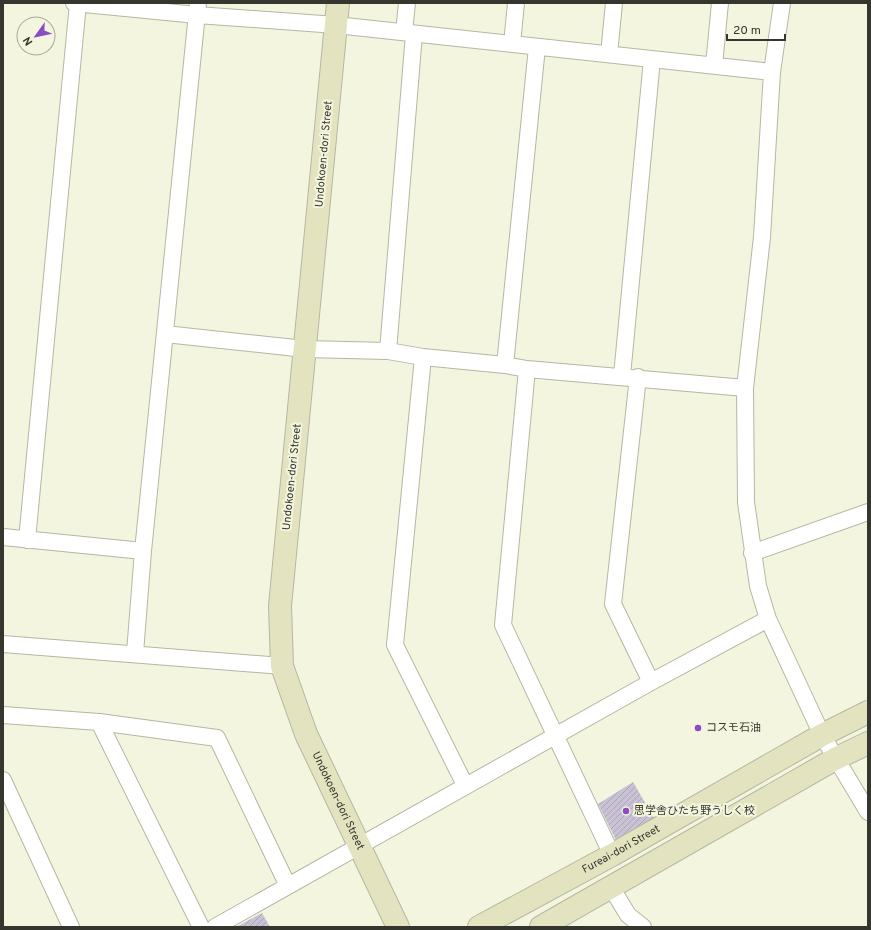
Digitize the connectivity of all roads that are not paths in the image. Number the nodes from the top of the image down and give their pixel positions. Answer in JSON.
{"nodes":[{"id":1,"x":74,"y":3,"type":"edge"},
{"id":2,"x":78,"y":3,"type":"edge"},
{"id":3,"x":338,"y":3,"type":"edge"},
{"id":4,"x":407,"y":3,"type":"edge"},
{"id":5,"x":516,"y":3,"type":"edge"},
{"id":6,"x":614,"y":3,"type":"edge"},
{"id":7,"x":720,"y":3,"type":"edge"},
{"id":8,"x":782,"y":3,"type":"edge"},
{"id":9,"x":197,"y":9,"type":"edge"},
{"id":10,"x":336,"y":25,"type":"junction"},
{"id":11,"x":409,"y":33,"type":"junction"},
{"id":12,"x":512,"y":44,"type":"junction"},
{"id":13,"x":538,"y":47,"type":"junction"},
{"id":14,"x":609,"y":54,"type":"junction"},
{"id":15,"x":652,"y":59,"type":"junction"},
{"id":16,"x":714,"y":65,"type":"junction"},
{"id":17,"x":772,"y":72,"type":"junction"},
{"id":18,"x":165,"y":334,"type":"junction"},
{"id":19,"x":305,"y":348,"type":"junction"},
{"id":20,"x":388,"y":351,"type":"junction"},
{"id":21,"x":423,"y":357,"type":"junction"},
{"id":22,"x":505,"y":365,"type":"junction"},
{"id":23,"x":527,"y":369,"type":"junction"},
{"id":24,"x":622,"y":376,"type":"junction"},
{"id":25,"x":638,"y":377,"type":"junction"},
{"id":26,"x":745,"y":388,"type":"junction"},
{"id":27,"x":868,"y":512,"type":"edge"},
{"id":28,"x":3,"y":537,"type":"edge"},
{"id":29,"x":27,"y":540,"type":"junction"},
{"id":30,"x":143,"y":551,"type":"junction"},
{"id":31,"x":752,"y":553,"type":"junction"},
{"id":32,"x":768,"y":619,"type":"junction"},
{"id":33,"x":3,"y":644,"type":"edge"},
{"id":34,"x":135,"y":653,"type":"junction"},
{"id":35,"x":282,"y":666,"type":"junction"},
{"id":36,"x":651,"y":682,"type":"junction"},
{"id":37,"x":868,"y":712,"type":"edge"},
{"id":38,"x":3,"y":715,"type":"edge"},
{"id":39,"x":99,"y":722,"type":"junction"},
{"id":40,"x":822,"y":735,"type":"junction"},
{"id":41,"x":556,"y":736,"type":"junction"},
{"id":42,"x":868,"y":743,"type":"edge"},
{"id":43,"x":835,"y":759,"type":"junction"},
{"id":44,"x":3,"y":780,"type":"edge"},
{"id":45,"x":465,"y":785,"type":"junction"},
{"id":46,"x":868,"y":812,"type":"edge"},
{"id":47,"x":360,"y":846,"type":"junction"},
{"id":48,"x":612,"y":855,"type":"junction"},
{"id":49,"x":288,"y":886,"type":"junction"},
{"id":50,"x":611,"y":886,"type":"junction"},
{"id":51,"x":71,"y":927,"type":"edge"},
{"id":52,"x":201,"y":927,"type":"edge"},
{"id":53,"x":215,"y":927,"type":"edge"},
{"id":54,"x":398,"y":927,"type":"edge"},
{"id":55,"x":479,"y":927,"type":"edge"},
{"id":56,"x":541,"y":927,"type":"edge"},
{"id":57,"x":643,"y":927,"type":"edge"}],
"edges":[{"from":1,"to":2,"type":"street"},
{"from":2,"to":9,"type":"street"},
{"from":2,"to":29,"type":"street"},
{"from":3,"to":10,"type":"street","name":"Undokoen-dori Street"},
{"from":4,"to":11,"type":"street"},
{"from":5,"to":12,"type":"street"},
{"from":6,"to":14,"type":"street"},
{"from":7,"to":16,"type":"street"},
{"from":8,"to":17,"type":"street"},
{"from":9,"to":10,"type":"street"},
{"from":9,"to":18,"type":"street"},
{"from":10,"to":11,"type":"street"},
{"from":10,"to":19,"type":"street","name":"Undokoen-dori Street"},
{"from":11,"to":12,"type":"street"},
{"from":11,"to":20,"type":"street"},
{"from":12,"to":13,"type":"street"},
{"from":13,"to":14,"type":"street"},
{"from":13,"to":22,"type":"street"},
{"from":14,"to":15,"type":"street"},
{"from":15,"to":16,"type":"street"},
{"from":15,"to":24,"type":"street"},
{"from":16,"to":17,"type":"street"},
{"from":17,"to":26,"type":"street"},
{"from":18,"to":19,"type":"street"},
{"from":18,"to":30,"type":"street"},
{"from":19,"to":20,"type":"street"},
{"from":19,"to":35,"type":"street","name":"Undokoen-dori Street"},
{"from":20,"to":21,"type":"street"},
{"from":21,"to":22,"type":"street"},
{"from":21,"to":45,"type":"street"},
{"from":22,"to":23,"type":"street"},
{"from":23,"to":24,"type":"street"},
{"from":23,"to":41,"type":"street"},
{"from":24,"to":25,"type":"street"},
{"from":25,"to":26,"type":"street"},
{"from":25,"to":36,"type":"street"},
{"from":26,"to":31,"type":"street"},
{"from":27,"to":31,"type":"street"},
{"from":28,"to":29,"type":"street"},
{"from":29,"to":30,"type":"street"},
{"from":30,"to":34,"type":"street"},
{"from":31,"to":32,"type":"street"},
{"from":32,"to":36,"type":"street"},
{"from":32,"to":40,"type":"street"},
{"from":33,"to":34,"type":"street"},
{"from":34,"to":35,"type":"street"},
{"from":35,"to":47,"type":"street","name":"Undokoen-dori Street"},
{"from":36,"to":41,"type":"street"},
{"from":37,"to":40,"type":"street","name":"Fureai-dori Street"},
{"from":38,"to":39,"type":"street"},
{"from":39,"to":49,"type":"street"},
{"from":39,"to":52,"type":"street"},
{"from":40,"to":43,"type":"street"},
{"from":40,"to":48,"type":"street","name":"Fureai-dori Street"},
{"from":41,"to":45,"type":"street"},
{"from":41,"to":48,"type":"street"},
{"from":42,"to":43,"type":"street"},
{"from":43,"to":46,"type":"street"},
{"from":43,"to":50,"type":"street"},
{"from":44,"to":51,"type":"street"},
{"from":45,"to":47,"type":"street"},
{"from":47,"to":49,"type":"street"},
{"from":47,"to":54,"type":"street","name":"Undokoen-dori Street"},
{"from":48,"to":55,"type":"street","name":"Fureai-dori Street"},
{"from":49,"to":53,"type":"street"},
{"from":50,"to":56,"type":"street"},
{"from":50,"to":57,"type":"street"}]}
